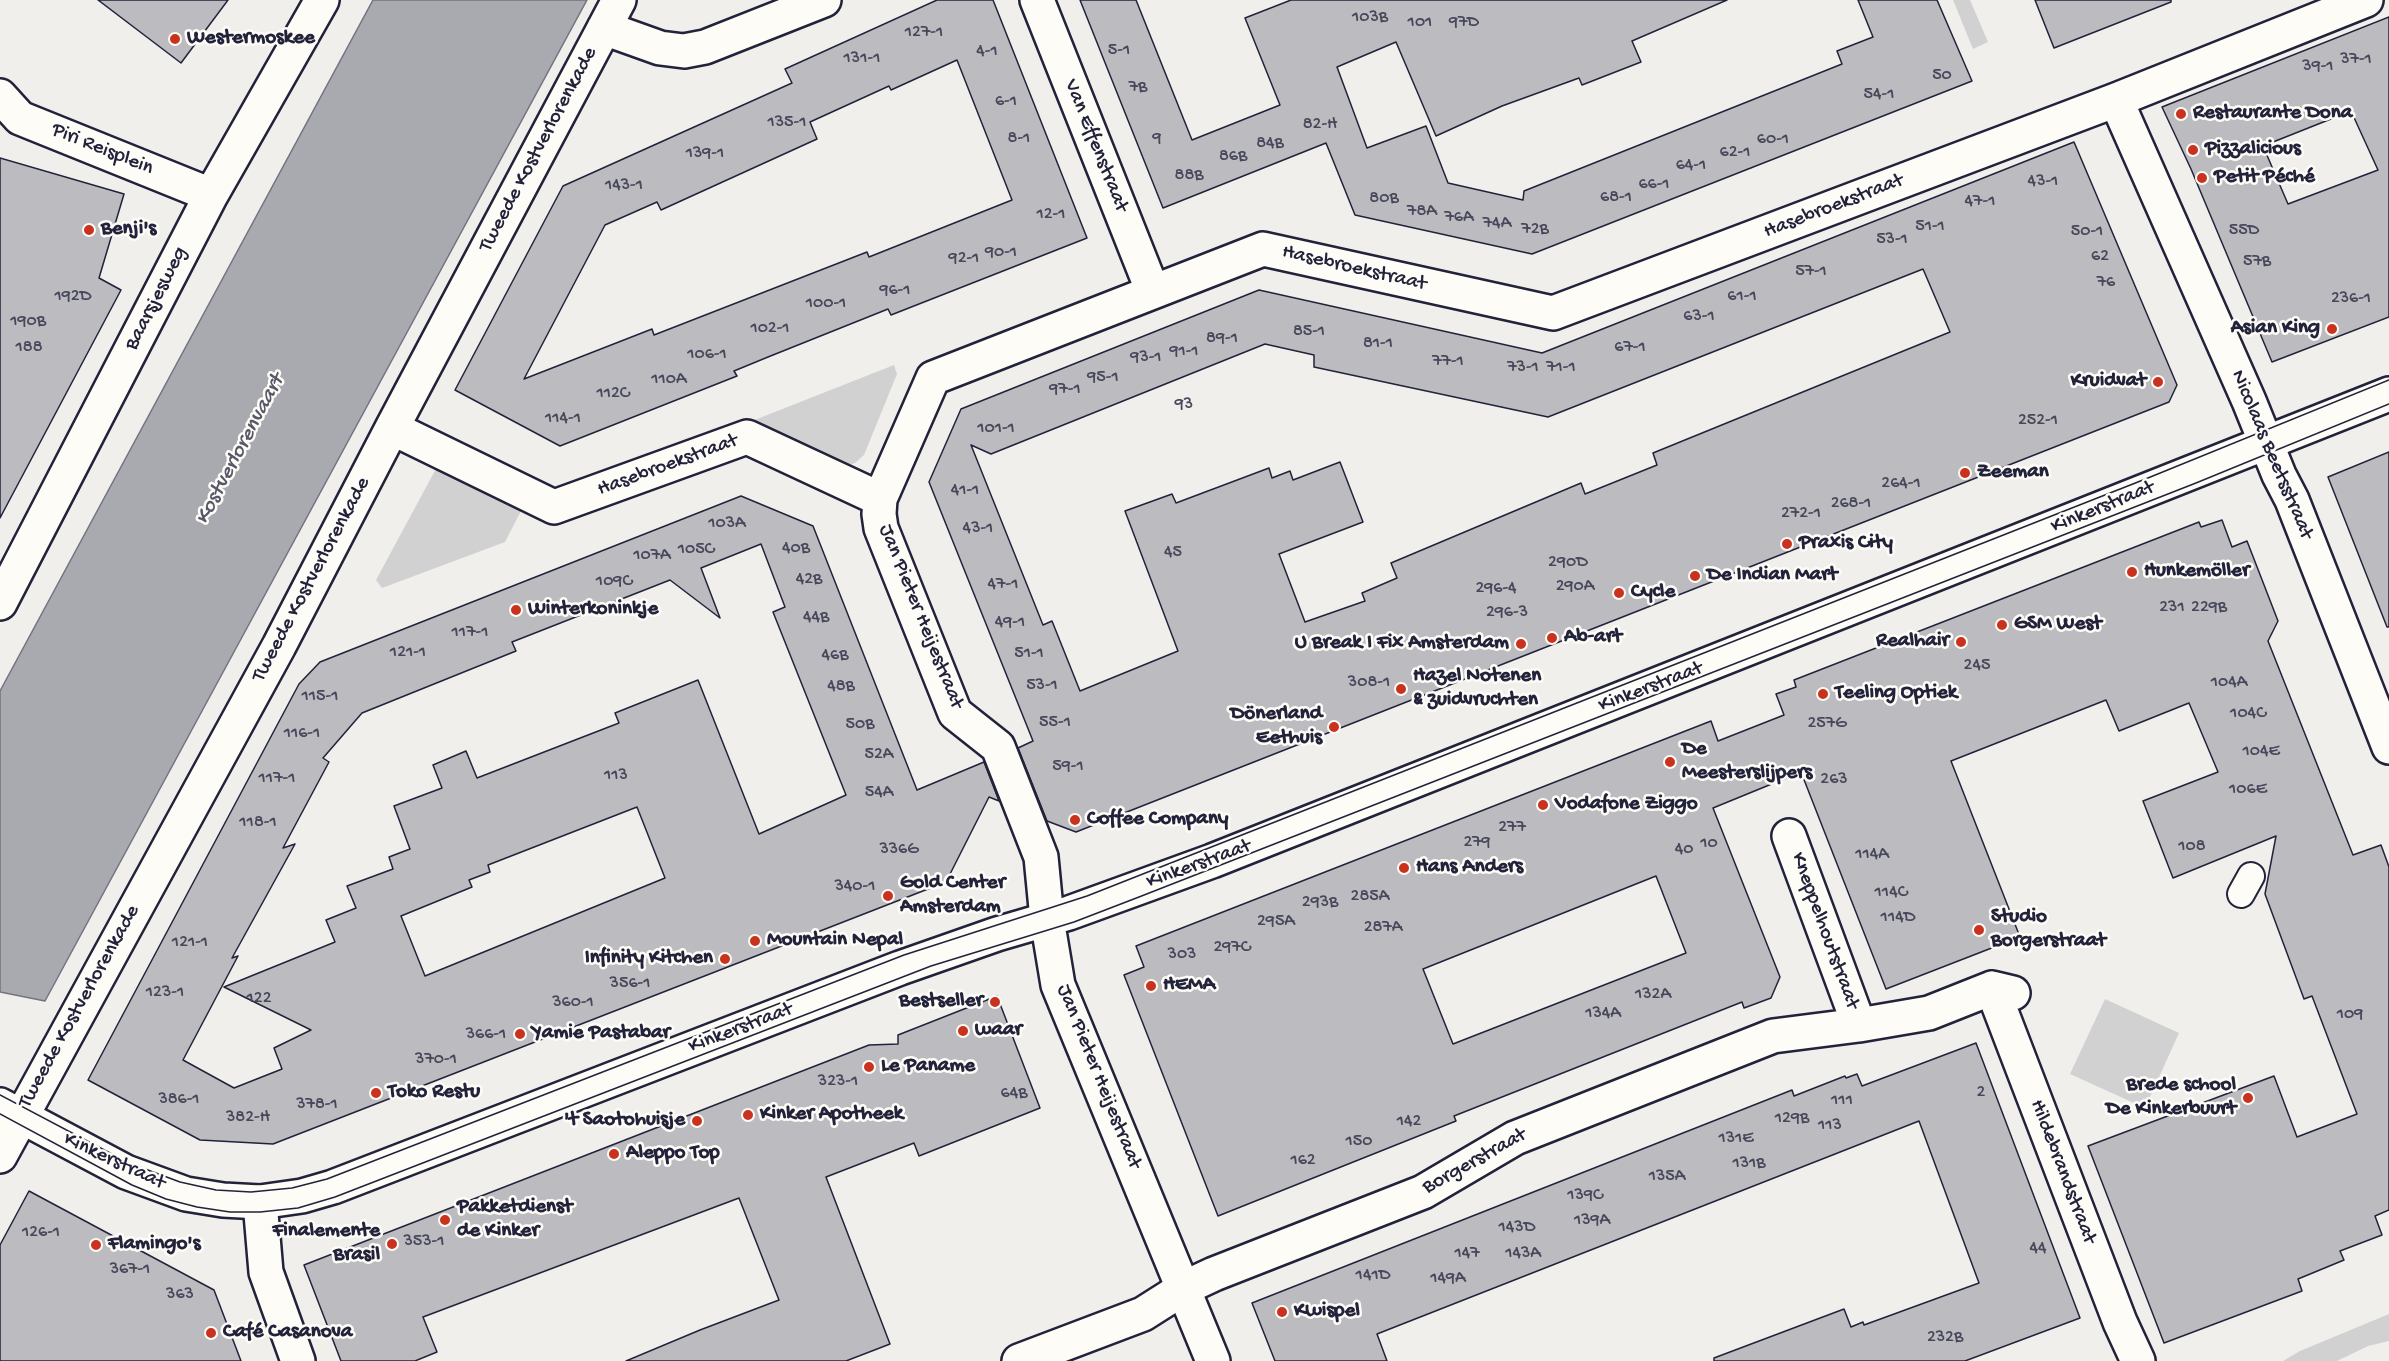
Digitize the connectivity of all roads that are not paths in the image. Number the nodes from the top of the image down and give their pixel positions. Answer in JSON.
{"nodes":[{"id":1,"x":322,"y":0,"type":"edge"},
{"id":2,"x":824,"y":0,"type":"edge"},
{"id":3,"x":1037,"y":0,"type":"edge"},
{"id":4,"x":2367,"y":0,"type":"edge"},
{"id":5,"x":611,"y":14,"type":"edge"},
{"id":6,"x":0,"y":96,"type":"edge"},
{"id":7,"x":2116,"y":100,"type":"junction"},
{"id":8,"x":212,"y":195,"type":"junction"},
{"id":9,"x":1153,"y":292,"type":"junction"},
{"id":10,"x":2389,"y":394,"type":"edge"},
{"id":11,"x":392,"y":428,"type":"junction"},
{"id":12,"x":2266,"y":442,"type":"junction"},
{"id":13,"x":880,"y":499,"type":"junction"},
{"id":14,"x":0,"y":603,"type":"edge"},
{"id":15,"x":2389,"y":747,"type":"edge"},
{"id":16,"x":1789,"y":837,"type":"dead end"},
{"id":17,"x":1047,"y":919,"type":"junction"},
{"id":18,"x":2002,"y":991,"type":"joint"},
{"id":19,"x":1859,"y":1025,"type":"junction"},
{"id":20,"x":10,"y":1111,"type":"edge"},
{"id":21,"x":0,"y":1156,"type":"edge"},
{"id":22,"x":260,"y":1202,"type":"junction"},
{"id":23,"x":1184,"y":1288,"type":"junction"},
{"id":24,"x":2131,"y":1359,"type":"edge"},
{"id":25,"x":298,"y":1361,"type":"edge"},
{"id":26,"x":1019,"y":1361,"type":"edge"},
{"id":27,"x":1213,"y":1361,"type":"edge"}],
"edges":[{"from":1,"to":8,"type":"street","name":"Baarsjesweg"},
{"from":2,"to":5,"type":"street"},
{"from":3,"to":9,"type":"street","name":"Van Effenstraat"},
{"from":4,"to":7,"type":"street","name":"Hasebroekstraat"},
{"from":5,"to":11,"type":"street","name":"Tweede Kostverlorenkade"},
{"from":6,"to":8,"type":"street","name":"Piri Reisplein"},
{"from":7,"to":9,"type":"street","name":"Hasebroekstraat"},
{"from":7,"to":12,"type":"street","name":"Nicolaas Beetsstraat"},
{"from":8,"to":14,"type":"street","name":"Baarsjesweg"},
{"from":9,"to":13,"type":"street","name":"Hasebroekstraat"},
{"from":10,"to":12,"type":"street","name":"Kinkerstraat"},
{"from":11,"to":13,"type":"street","name":"Hasebroekstraat"},
{"from":11,"to":20,"type":"street","name":"Tweede Kostverlorenkade"},
{"from":12,"to":15,"type":"street","name":"Nicolaas Beetsstraat"},
{"from":12,"to":17,"type":"street","name":"Kinkerstraat"},
{"from":13,"to":17,"type":"street","name":"Jan Pieter Heijestraat"},
{"from":16,"to":19,"type":"street","name":"Kneppelhoutstraat"},
{"from":17,"to":22,"type":"street","name":"Kinkerstraat"},
{"from":17,"to":23,"type":"street","name":"Jan Pieter Heijestraat"},
{"from":18,"to":19,"type":"street","name":"Borgerstraat"},
{"from":18,"to":24,"type":"street","name":"Hildebrandstraat"},
{"from":19,"to":23,"type":"street","name":"Borgerstraat"},
{"from":20,"to":21,"type":"street","name":"Tweede Kostverlorenkade"},
{"from":20,"to":22,"type":"street","name":"Kinkerstraat"},
{"from":22,"to":25,"type":"street"},
{"from":23,"to":26,"type":"street","name":"Borgerstraat"},
{"from":23,"to":27,"type":"street","name":"Jan Pieter Heijestraat"}]}
